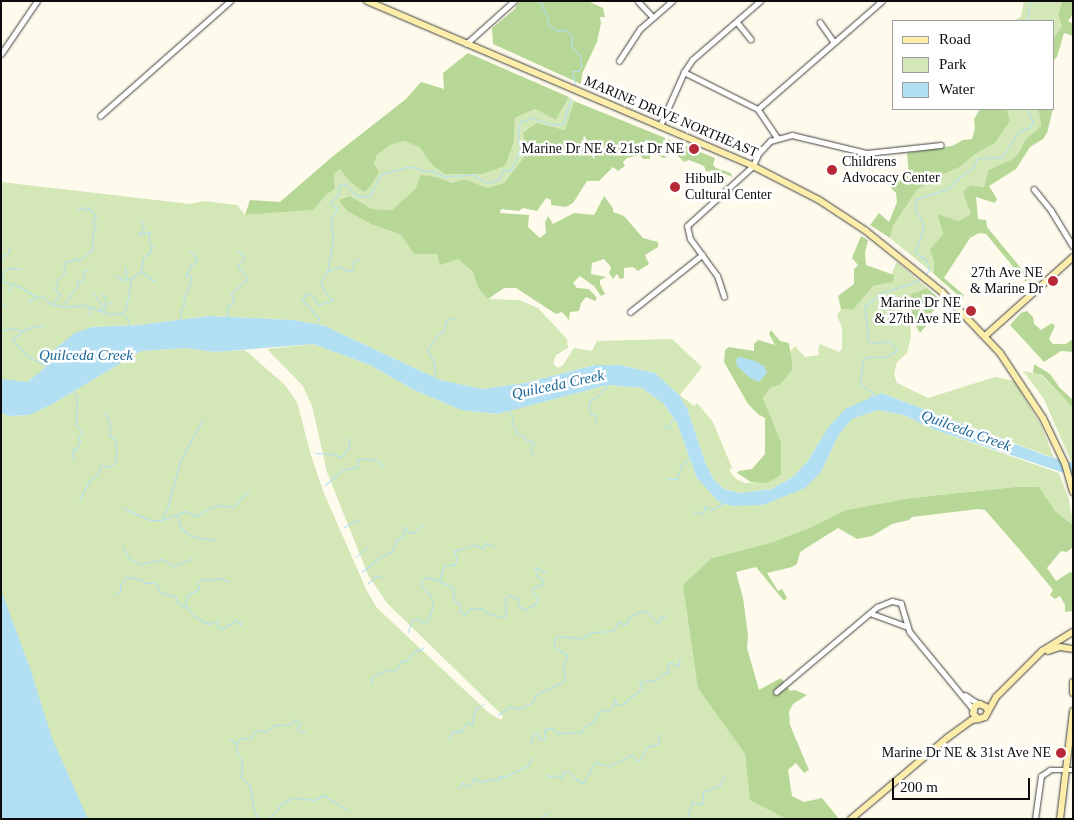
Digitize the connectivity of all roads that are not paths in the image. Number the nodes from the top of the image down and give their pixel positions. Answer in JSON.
{"nodes":[{"id":1,"x":37,"y":1,"type":"edge"},
{"id":2,"x":230,"y":1,"type":"edge"},
{"id":3,"x":367,"y":1,"type":"edge"},
{"id":4,"x":514,"y":1,"type":"edge"},
{"id":5,"x":638,"y":1,"type":"edge"},
{"id":6,"x":672,"y":1,"type":"edge"},
{"id":7,"x":760,"y":1,"type":"edge"},
{"id":8,"x":882,"y":1,"type":"edge"},
{"id":9,"x":653,"y":18,"type":"junction"},
{"id":10,"x":737,"y":22,"type":"junction"},
{"id":11,"x":820,"y":22,"type":"dead end"},
{"id":12,"x":751,"y":39,"type":"dead end"},
{"id":13,"x":834,"y":42,"type":"junction"},
{"id":14,"x":466,"y":44,"type":"junction"},
{"id":15,"x":1,"y":54,"type":"edge"},
{"id":16,"x":619,"y":61,"type":"dead end"},
{"id":17,"x":684,"y":72,"type":"junction"},
{"id":18,"x":758,"y":109,"type":"junction"},
{"id":19,"x":100,"y":116,"type":"dead end"},
{"id":20,"x":660,"y":126,"type":"junction"},
{"id":21,"x":777,"y":138,"type":"junction"},
{"id":22,"x":941,"y":145,"type":"dead end"},
{"id":23,"x":753,"y":166,"type":"junction"},
{"id":24,"x":1034,"y":189,"type":"dead end"},
{"id":25,"x":1073,"y":246,"type":"edge"},
{"id":26,"x":702,"y":255,"type":"junction"},
{"id":27,"x":1073,"y":256,"type":"edge"},
{"id":28,"x":724,"y":297,"type":"dead end"},
{"id":29,"x":630,"y":312,"type":"dead end"},
{"id":30,"x":984,"y":336,"type":"junction"},
{"id":31,"x":1073,"y":492,"type":"edge"},
{"id":32,"x":870,"y":613,"type":"junction"},
{"id":33,"x":908,"y":627,"type":"junction"},
{"id":34,"x":1073,"y":632,"type":"edge"},
{"id":35,"x":1072,"y":651,"type":"edge"},
{"id":36,"x":1038,"y":656,"type":"junction"},
{"id":37,"x":1073,"y":682,"type":"edge"},
{"id":38,"x":1010,"y":683,"type":"junction"},
{"id":39,"x":776,"y":692,"type":"dead end"},
{"id":40,"x":961,"y":693,"type":"junction"},
{"id":41,"x":1073,"y":693,"type":"edge"},
{"id":42,"x":981,"y":704,"type":"junction"},
{"id":43,"x":973,"y":710,"type":"junction"},
{"id":44,"x":988,"y":711,"type":"junction"},
{"id":45,"x":1073,"y":711,"type":"edge"},
{"id":46,"x":978,"y":719,"type":"junction"},
{"id":47,"x":947,"y":738,"type":"junction"},
{"id":48,"x":1069,"y":770,"type":"edge"},
{"id":49,"x":851,"y":819,"type":"edge"},
{"id":50,"x":1034,"y":819,"type":"edge"},
{"id":51,"x":1060,"y":819,"type":"edge"}],
"edges":[{"from":1,"to":15,"type":"street"},
{"from":2,"to":19,"type":"street"},
{"from":3,"to":14,"type":"main road","name":"MARINE DRIVE NORTHEAST"},
{"from":4,"to":14,"type":"street"},
{"from":5,"to":9,"type":"street"},
{"from":6,"to":9,"type":"street"},
{"from":7,"to":10,"type":"street"},
{"from":8,"to":13,"type":"street"},
{"from":9,"to":16,"type":"street"},
{"from":10,"to":12,"type":"street"},
{"from":10,"to":17,"type":"street"},
{"from":11,"to":13,"type":"street"},
{"from":13,"to":18,"type":"street"},
{"from":14,"to":20,"type":"main road","name":"MARINE DRIVE NORTHEAST"},
{"from":17,"to":18,"type":"street"},
{"from":17,"to":20,"type":"street"},
{"from":18,"to":21,"type":"street"},
{"from":20,"to":23,"type":"main road","name":"MARINE DRIVE NORTHEAST"},
{"from":21,"to":22,"type":"street"},
{"from":21,"to":23,"type":"street"},
{"from":23,"to":26,"type":"street"},
{"from":23,"to":30,"type":"main road","name":"MARINE DRIVE NORTHEAST"},
{"from":24,"to":25,"type":"street"},
{"from":26,"to":28,"type":"street"},
{"from":26,"to":29,"type":"street"},
{"from":27,"to":30,"type":"main road"},
{"from":30,"to":31,"type":"main road","name":"MARINE DRIVE NORTHEAST"},
{"from":32,"to":33,"type":"street"},
{"from":32,"to":33,"type":"street"},
{"from":32,"to":39,"type":"street"},
{"from":33,"to":40,"type":"street"},
{"from":34,"to":35,"type":"main road"},
{"from":34,"to":36,"type":"main road"},
{"from":35,"to":36,"type":"main road"},
{"from":36,"to":38,"type":"main road"},
{"from":37,"to":41,"type":"main road"},
{"from":38,"to":42,"type":"main road"},
{"from":38,"to":44,"type":"main road"},
{"from":40,"to":42,"type":"street"},
{"from":40,"to":43,"type":"street"},
{"from":42,"to":43,"type":"main road"},
{"from":42,"to":44,"type":"main road"},
{"from":43,"to":46,"type":"main road"},
{"from":43,"to":47,"type":"main road"},
{"from":44,"to":46,"type":"main road"},
{"from":45,"to":48,"type":"main road"},
{"from":46,"to":47,"type":"main road"},
{"from":47,"to":49,"type":"main road"},
{"from":48,"to":50,"type":"street"},
{"from":48,"to":51,"type":"main road"}]}
